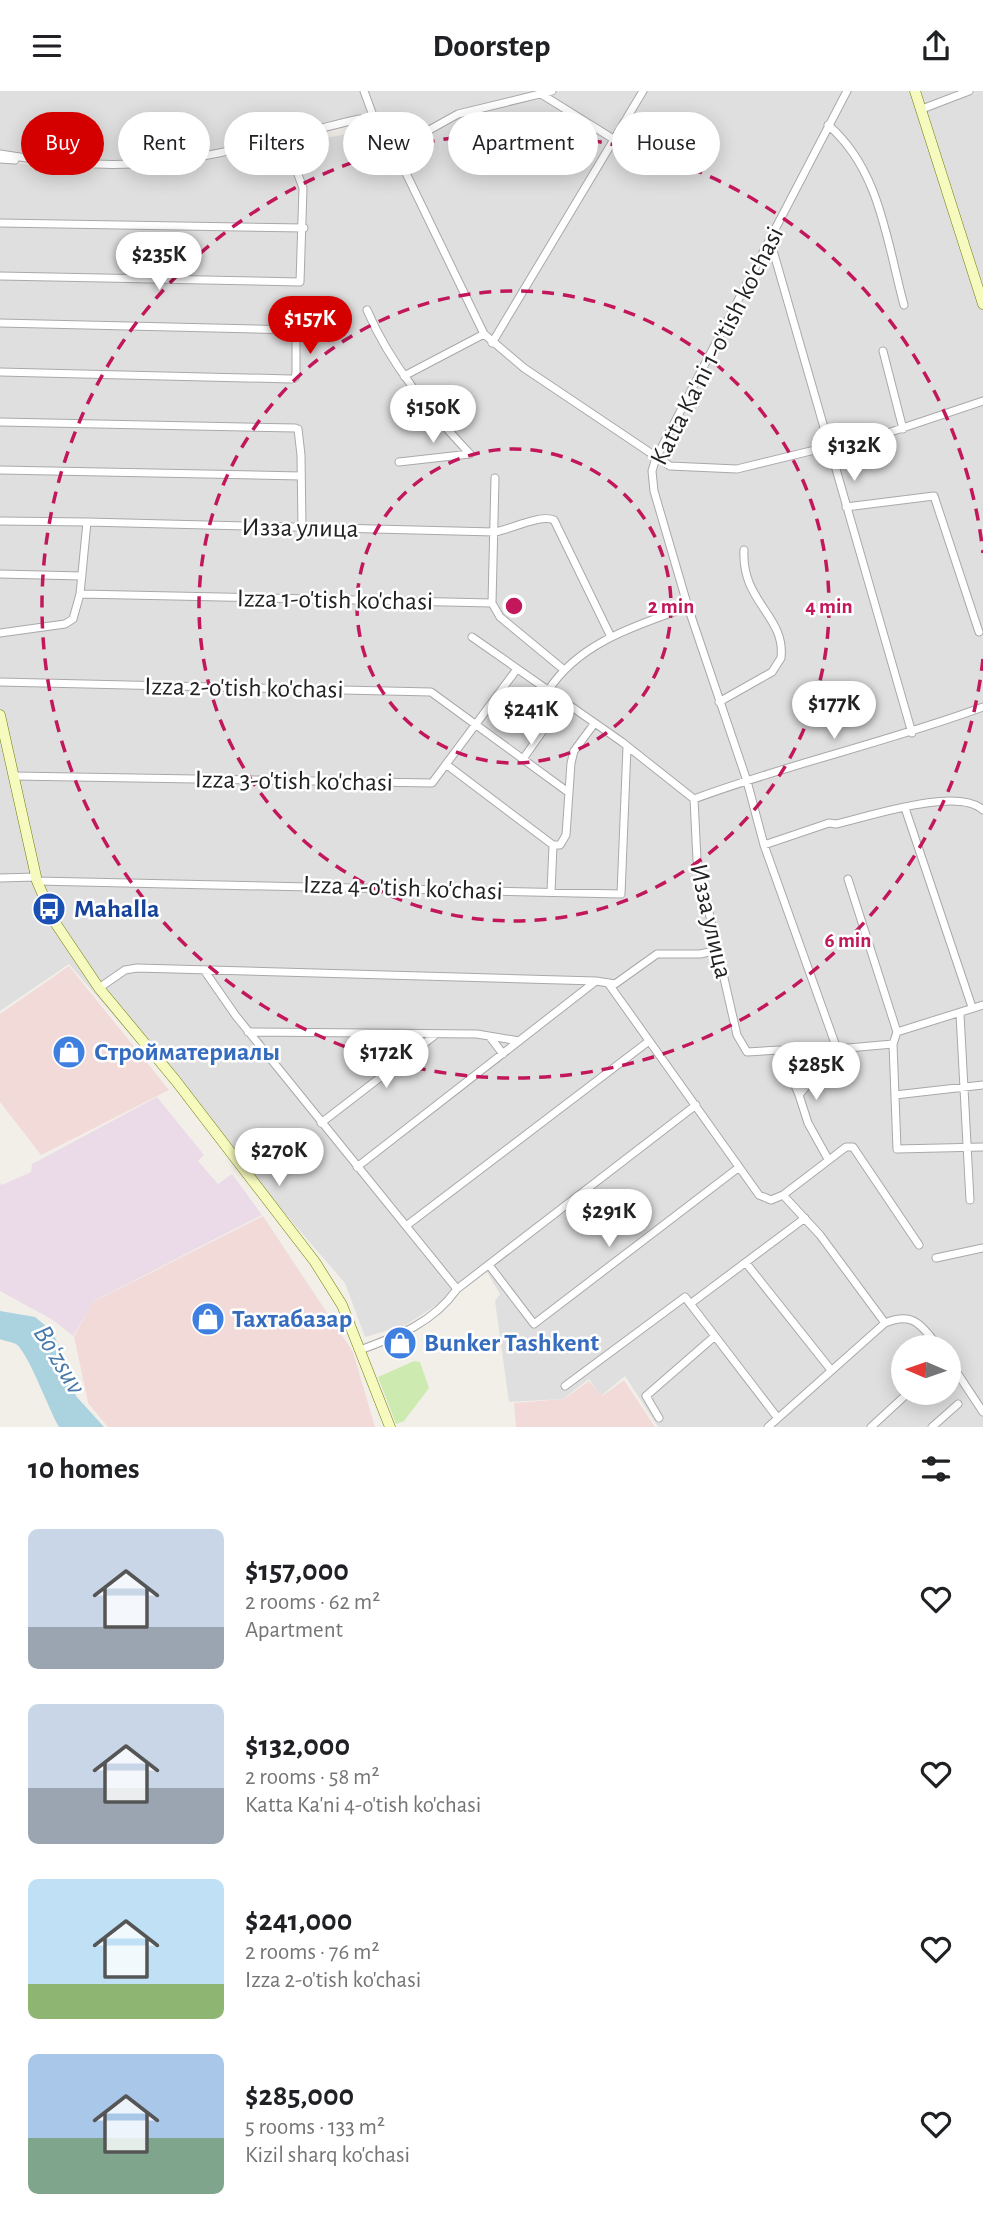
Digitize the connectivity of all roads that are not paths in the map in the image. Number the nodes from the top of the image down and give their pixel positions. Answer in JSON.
{"nodes":[{"id":1,"x":364,"y":91,"type":"edge"},
{"id":2,"x":552,"y":91,"type":"edge"},
{"id":3,"x":643,"y":91,"type":"edge"},
{"id":4,"x":847,"y":91,"type":"edge"},
{"id":5,"x":915,"y":91,"type":"edge"},
{"id":6,"x":969,"y":91,"type":"edge"},
{"id":7,"x":541,"y":93,"type":"junction"},
{"id":8,"x":922,"y":109,"type":"junction"},
{"id":9,"x":372,"y":112,"type":"edge"},
{"id":10,"x":631,"y":112,"type":"edge"},
{"id":11,"x":828,"y":125,"type":"junction"},
{"id":12,"x":434,"y":127,"type":"edge"},
{"id":13,"x":612,"y":138,"type":"edge"},
{"id":14,"x":612,"y":145,"type":"edge"},
{"id":15,"x":224,"y":152,"type":"edge"},
{"id":16,"x":0,"y":154,"type":"edge"},
{"id":17,"x":21,"y":157,"type":"edge"},
{"id":18,"x":0,"y":159,"type":"edge"},
{"id":19,"x":21,"y":160,"type":"edge"},
{"id":20,"x":104,"y":163,"type":"edge"},
{"id":21,"x":299,"y":175,"type":"edge"},
{"id":22,"x":408,"y":175,"type":"edge"},
{"id":23,"x":0,"y":223,"type":"edge"},
{"id":24,"x":304,"y":228,"type":"junction"},
{"id":25,"x":769,"y":240,"type":"junction"},
{"id":26,"x":0,"y":276,"type":"edge"},
{"id":27,"x":983,"y":304,"type":"edge"},
{"id":28,"x":904,"y":306,"type":"dead end"},
{"id":29,"x":366,"y":310,"type":"dead end"},
{"id":30,"x":0,"y":323,"type":"edge"},
{"id":31,"x":484,"y":334,"type":"junction"},
{"id":32,"x":492,"y":343,"type":"junction"},
{"id":33,"x":883,"y":351,"type":"dead end"},
{"id":34,"x":0,"y":372,"type":"edge"},
{"id":35,"x":404,"y":376,"type":"junction"},
{"id":36,"x":983,"y":401,"type":"edge"},
{"id":37,"x":0,"y":422,"type":"edge"},
{"id":38,"x":903,"y":429,"type":"junction"},
{"id":39,"x":831,"y":452,"type":"junction"},
{"id":40,"x":656,"y":458,"type":"junction"},
{"id":41,"x":399,"y":461,"type":"dead end"},
{"id":42,"x":0,"y":470,"type":"edge"},
{"id":43,"x":301,"y":477,"type":"junction"},
{"id":44,"x":495,"y":478,"type":"dead end"},
{"id":45,"x":846,"y":507,"type":"junction"},
{"id":46,"x":0,"y":521,"type":"edge"},
{"id":47,"x":87,"y":522,"type":"junction"},
{"id":48,"x":302,"y":528,"type":"junction"},
{"id":49,"x":495,"y":532,"type":"junction"},
{"id":50,"x":744,"y":550,"type":"dead end"},
{"id":51,"x":0,"y":574,"type":"edge"},
{"id":52,"x":82,"y":576,"type":"junction"},
{"id":53,"x":80,"y":594,"type":"junction"},
{"id":54,"x":492,"y":603,"type":"junction"},
{"id":55,"x":688,"y":607,"type":"junction"},
{"id":56,"x":979,"y":632,"type":"dead end"},
{"id":57,"x":0,"y":633,"type":"edge"},
{"id":58,"x":472,"y":637,"type":"dead end"},
{"id":59,"x":611,"y":637,"type":"junction"},
{"id":60,"x":517,"y":669,"type":"junction"},
{"id":61,"x":563,"y":669,"type":"junction"},
{"id":62,"x":0,"y":682,"type":"edge"},
{"id":63,"x":548,"y":691,"type":"junction"},
{"id":64,"x":563,"y":702,"type":"junction"},
{"id":65,"x":719,"y":702,"type":"junction"},
{"id":66,"x":983,"y":707,"type":"edge"},
{"id":67,"x":0,"y":715,"type":"edge"},
{"id":68,"x":478,"y":723,"type":"junction"},
{"id":69,"x":594,"y":724,"type":"junction"},
{"id":70,"x":912,"y":733,"type":"junction"},
{"id":71,"x":627,"y":747,"type":"junction"},
{"id":72,"x":523,"y":759,"type":"junction"},
{"id":73,"x":447,"y":765,"type":"junction"},
{"id":74,"x":14,"y":776,"type":"junction"},
{"id":75,"x":747,"y":781,"type":"junction"},
{"id":76,"x":568,"y":792,"type":"junction"},
{"id":77,"x":694,"y":799,"type":"junction"},
{"id":78,"x":905,"y":808,"type":"junction"},
{"id":79,"x":983,"y":810,"type":"edge"},
{"id":80,"x":553,"y":845,"type":"junction"},
{"id":81,"x":764,"y":845,"type":"junction"},
{"id":82,"x":0,"y":878,"type":"edge"},
{"id":83,"x":37,"y":879,"type":"junction"},
{"id":84,"x":848,"y":879,"type":"dead end"},
{"id":85,"x":551,"y":892,"type":"junction"},
{"id":86,"x":718,"y":950,"type":"junction"},
{"id":87,"x":204,"y":970,"type":"junction"},
{"id":88,"x":596,"y":981,"type":"junction"},
{"id":89,"x":608,"y":983,"type":"junction"},
{"id":90,"x":100,"y":989,"type":"junction"},
{"id":91,"x":983,"y":1005,"type":"edge"},
{"id":92,"x":972,"y":1007,"type":"junction"},
{"id":93,"x":960,"y":1014,"type":"junction"},
{"id":94,"x":248,"y":1032,"type":"junction"},
{"id":95,"x":897,"y":1032,"type":"junction"},
{"id":96,"x":434,"y":1036,"type":"junction"},
{"id":97,"x":489,"y":1036,"type":"junction"},
{"id":98,"x":519,"y":1041,"type":"junction"},
{"id":99,"x":649,"y":1041,"type":"junction"},
{"id":100,"x":893,"y":1044,"type":"junction"},
{"id":101,"x":837,"y":1049,"type":"junction"},
{"id":102,"x":503,"y":1054,"type":"junction"},
{"id":103,"x":965,"y":1086,"type":"junction"},
{"id":104,"x":983,"y":1086,"type":"edge"},
{"id":105,"x":895,"y":1094,"type":"junction"},
{"id":106,"x":799,"y":1095,"type":"junction"},
{"id":107,"x":696,"y":1105,"type":"junction"},
{"id":108,"x":321,"y":1123,"type":"junction"},
{"id":109,"x":968,"y":1147,"type":"junction"},
{"id":110,"x":983,"y":1147,"type":"edge"},
{"id":111,"x":828,"y":1160,"type":"junction"},
{"id":112,"x":357,"y":1167,"type":"junction"},
{"id":113,"x":738,"y":1168,"type":"junction"},
{"id":114,"x":783,"y":1195,"type":"junction"},
{"id":115,"x":970,"y":1200,"type":"dead end"},
{"id":116,"x":805,"y":1218,"type":"junction"},
{"id":117,"x":406,"y":1226,"type":"junction"},
{"id":118,"x":919,"y":1245,"type":"dead end"},
{"id":119,"x":983,"y":1248,"type":"edge"},
{"id":120,"x":936,"y":1258,"type":"dead end"},
{"id":121,"x":746,"y":1263,"type":"junction"},
{"id":122,"x":489,"y":1265,"type":"junction"},
{"id":123,"x":457,"y":1289,"type":"junction"},
{"id":124,"x":690,"y":1304,"type":"junction"},
{"id":125,"x":884,"y":1323,"type":"junction"},
{"id":126,"x":927,"y":1335,"type":"edge"},
{"id":127,"x":715,"y":1336,"type":"junction"},
{"id":128,"x":360,"y":1350,"type":"junction"},
{"id":129,"x":831,"y":1370,"type":"junction"},
{"id":130,"x":961,"y":1379,"type":"edge"},
{"id":131,"x":565,"y":1386,"type":"dead end"},
{"id":132,"x":895,"y":1405,"type":"edge"},
{"id":133,"x":957,"y":1405,"type":"edge"},
{"id":134,"x":983,"y":1412,"type":"edge"},
{"id":135,"x":777,"y":1417,"type":"junction"},
{"id":136,"x":659,"y":1418,"type":"dead end"},
{"id":137,"x":390,"y":1427,"type":"edge"},
{"id":138,"x":768,"y":1427,"type":"edge"},
{"id":139,"x":871,"y":1427,"type":"edge"},
{"id":140,"x":932,"y":1427,"type":"edge"}],
"edges":[{"from":1,"to":9,"type":"street"},
{"from":2,"to":7,"type":"street"},
{"from":3,"to":10,"type":"street"},
{"from":4,"to":11,"type":"street","name":"Katta Ka'ni 1-o'tish ko'chasi"},
{"from":5,"to":8,"type":"main road"},
{"from":6,"to":8,"type":"street"},
{"from":7,"to":12,"type":"street"},
{"from":7,"to":13,"type":"street"},
{"from":8,"to":27,"type":"main road"},
{"from":11,"to":25,"type":"street","name":"Katta Ka'ni 1-o'tish ko'chasi"},
{"from":11,"to":28,"type":"street"},
{"from":14,"to":32,"type":"street"},
{"from":15,"to":20,"type":"street"},
{"from":16,"to":17,"type":"street"},
{"from":18,"to":19,"type":"street"},
{"from":21,"to":24,"type":"street"},
{"from":22,"to":31,"type":"street"},
{"from":23,"to":24,"type":"street"},
{"from":24,"to":26,"type":"street"},
{"from":25,"to":39,"type":"street"},
{"from":25,"to":40,"type":"street","name":"Katta Ka'ni 1-o'tish ko'chasi"},
{"from":29,"to":35,"type":"street"},
{"from":30,"to":34,"type":"street"},
{"from":31,"to":32,"type":"street"},
{"from":31,"to":35,"type":"street"},
{"from":32,"to":40,"type":"street"},
{"from":33,"to":38,"type":"street"},
{"from":35,"to":41,"type":"street"},
{"from":36,"to":38,"type":"street"},
{"from":37,"to":43,"type":"street"},
{"from":38,"to":39,"type":"street"},
{"from":39,"to":40,"type":"street"},
{"from":39,"to":45,"type":"street"},
{"from":40,"to":55,"type":"street","name":"Katta Ka'ni 1-o'tish ko'chasi"},
{"from":42,"to":43,"type":"street"},
{"from":43,"to":48,"type":"street"},
{"from":44,"to":49,"type":"street"},
{"from":45,"to":56,"type":"street"},
{"from":45,"to":70,"type":"street"},
{"from":46,"to":47,"type":"street","name":"Изза улица"},
{"from":47,"to":48,"type":"street","name":"Изза улица"},
{"from":47,"to":52,"type":"street"},
{"from":48,"to":49,"type":"street","name":"Изза улица"},
{"from":49,"to":54,"type":"street"},
{"from":49,"to":59,"type":"street","name":"Изза улица"},
{"from":50,"to":65,"type":"street"},
{"from":51,"to":52,"type":"street"},
{"from":52,"to":53,"type":"street"},
{"from":53,"to":54,"type":"street","name":"Izza 1-o'tish ko'chasi"},
{"from":53,"to":57,"type":"street"},
{"from":54,"to":61,"type":"street"},
{"from":55,"to":59,"type":"street"},
{"from":55,"to":65,"type":"street","name":"Katta Ka'ni 1-o'tish ko'chasi"},
{"from":58,"to":60,"type":"street"},
{"from":59,"to":61,"type":"street"},
{"from":60,"to":63,"type":"street"},
{"from":60,"to":68,"type":"street","name":"Izza 3-o'tish ko'chasi"},
{"from":61,"to":63,"type":"street"},
{"from":62,"to":68,"type":"street","name":"Izza 2-o'tish ko'chasi"},
{"from":63,"to":64,"type":"street"},
{"from":64,"to":69,"type":"street"},
{"from":64,"to":72,"type":"street"},
{"from":65,"to":75,"type":"street","name":"Katta Ka'ni 1-o'tish ko'chasi"},
{"from":66,"to":70,"type":"street"},
{"from":67,"to":74,"type":"main road"},
{"from":68,"to":72,"type":"street","name":"Izza 2-o'tish ko'chasi"},
{"from":68,"to":73,"type":"street","name":"Izza 3-o'tish ko'chasi"},
{"from":69,"to":71,"type":"street"},
{"from":69,"to":76,"type":"street"},
{"from":70,"to":75,"type":"street"},
{"from":71,"to":77,"type":"street"},
{"from":71,"to":85,"type":"street","name":"Izza 4-o'tish ko'chasi"},
{"from":72,"to":76,"type":"street","name":"Izza 2-o'tish ko'chasi"},
{"from":73,"to":74,"type":"street","name":"Izza 3-o'tish ko'chasi"},
{"from":73,"to":80,"type":"street"},
{"from":74,"to":83,"type":"main road"},
{"from":75,"to":77,"type":"street"},
{"from":75,"to":81,"type":"street","name":"Katta Ka'ni 1-o'tish ko'chasi"},
{"from":76,"to":80,"type":"street"},
{"from":77,"to":86,"type":"street","name":"Изза улица"},
{"from":78,"to":79,"type":"street"},
{"from":78,"to":81,"type":"street"},
{"from":78,"to":92,"type":"street"},
{"from":80,"to":85,"type":"street"},
{"from":81,"to":101,"type":"street","name":"Katta Ka'ni 1-o'tish ko'chasi"},
{"from":82,"to":83,"type":"street","name":"Izza 4-o'tish ko'chasi"},
{"from":83,"to":85,"type":"street","name":"Izza 4-o'tish ko'chasi"},
{"from":83,"to":90,"type":"main road"},
{"from":84,"to":95,"type":"street"},
{"from":86,"to":89,"type":"street"},
{"from":86,"to":106,"type":"street","name":"Изза улица"},
{"from":87,"to":88,"type":"street"},
{"from":87,"to":90,"type":"street"},
{"from":87,"to":94,"type":"street"},
{"from":88,"to":89,"type":"street"},
{"from":88,"to":98,"type":"street"},
{"from":89,"to":99,"type":"street"},
{"from":90,"to":128,"type":"main road"},
{"from":91,"to":92,"type":"street"},
{"from":92,"to":93,"type":"street"},
{"from":93,"to":95,"type":"street"},
{"from":93,"to":103,"type":"street"},
{"from":94,"to":96,"type":"street"},
{"from":94,"to":108,"type":"street"},
{"from":95,"to":100,"type":"street"},
{"from":96,"to":97,"type":"street"},
{"from":96,"to":108,"type":"street"},
{"from":97,"to":98,"type":"street"},
{"from":97,"to":102,"type":"street"},
{"from":98,"to":102,"type":"street"},
{"from":99,"to":107,"type":"street"},
{"from":99,"to":117,"type":"street"},
{"from":100,"to":101,"type":"street"},
{"from":100,"to":105,"type":"street"},
{"from":101,"to":106,"type":"street"},
{"from":102,"to":112,"type":"street"},
{"from":103,"to":104,"type":"street"},
{"from":103,"to":105,"type":"street"},
{"from":103,"to":109,"type":"street"},
{"from":105,"to":109,"type":"street"},
{"from":106,"to":111,"type":"street"},
{"from":107,"to":113,"type":"street"},
{"from":107,"to":122,"type":"street"},
{"from":108,"to":112,"type":"street"},
{"from":109,"to":110,"type":"street"},
{"from":109,"to":115,"type":"street"},
{"from":111,"to":114,"type":"street"},
{"from":111,"to":118,"type":"street"},
{"from":112,"to":117,"type":"street"},
{"from":113,"to":114,"type":"street"},
{"from":113,"to":122,"type":"street"},
{"from":114,"to":116,"type":"street"},
{"from":116,"to":121,"type":"street"},
{"from":116,"to":125,"type":"street"},
{"from":117,"to":123,"type":"street"},
{"from":119,"to":120,"type":"street"},
{"from":121,"to":124,"type":"street"},
{"from":121,"to":129,"type":"street"},
{"from":122,"to":123,"type":"street"},
{"from":123,"to":128,"type":"street"},
{"from":124,"to":127,"type":"street"},
{"from":124,"to":131,"type":"street"},
{"from":125,"to":126,"type":"street"},
{"from":125,"to":129,"type":"street"},
{"from":127,"to":135,"type":"street"},
{"from":127,"to":136,"type":"street"},
{"from":128,"to":137,"type":"main road"},
{"from":129,"to":135,"type":"street"},
{"from":130,"to":134,"type":"street"},
{"from":132,"to":139,"type":"street"},
{"from":133,"to":140,"type":"street"},
{"from":135,"to":138,"type":"street"}]}
